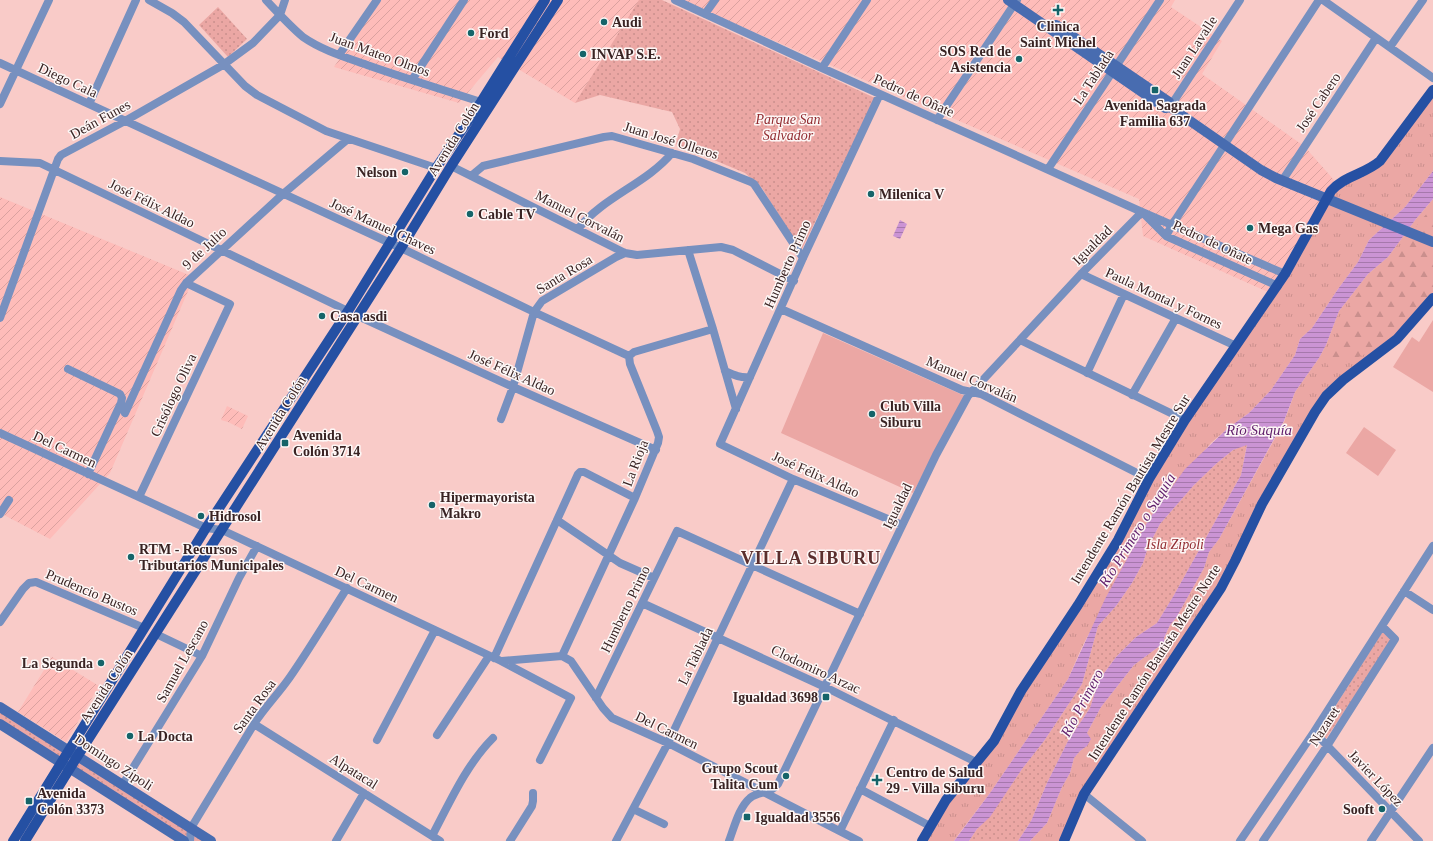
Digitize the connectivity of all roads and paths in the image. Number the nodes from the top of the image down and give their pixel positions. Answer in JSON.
{"nodes":[{"id":1,"x":49,"y":0,"type":"edge"},
{"id":2,"x":136,"y":0,"type":"edge"},
{"id":3,"x":149,"y":0,"type":"edge"},
{"id":4,"x":266,"y":0,"type":"edge"},
{"id":5,"x":285,"y":0,"type":"edge"},
{"id":6,"x":377,"y":0,"type":"edge"},
{"id":7,"x":464,"y":0,"type":"edge"},
{"id":8,"x":545,"y":0,"type":"edge"},
{"id":9,"x":558,"y":0,"type":"edge"},
{"id":10,"x":674,"y":0,"type":"edge"},
{"id":11,"x":715,"y":0,"type":"edge"},
{"id":12,"x":867,"y":0,"type":"edge"},
{"id":13,"x":1160,"y":0,"type":"edge"},
{"id":14,"x":1240,"y":0,"type":"edge"},
{"id":15,"x":1319,"y":0,"type":"edge"},
{"id":16,"x":1323,"y":0,"type":"edge"},
{"id":17,"x":1423,"y":0,"type":"edge"},
{"id":18,"x":1015,"y":1,"type":"edge"},
{"id":19,"x":705,"y":14,"type":"junction"},
{"id":20,"x":280,"y":15,"type":"junction"},
{"id":21,"x":1376,"y":38,"type":"junction"},
{"id":22,"x":1390,"y":47,"type":"junction"},
{"id":23,"x":339,"y":55,"type":"junction"},
{"id":24,"x":0,"y":63,"type":"edge"},
{"id":25,"x":223,"y":65,"type":"junction"},
{"id":26,"x":822,"y":68,"type":"junction"},
{"id":27,"x":1114,"y":69,"type":"junction"},
{"id":28,"x":16,"y":70,"type":"junction"},
{"id":29,"x":1433,"y":78,"type":"edge"},
{"id":30,"x":412,"y":80,"type":"junction"},
{"id":31,"x":1433,"y":90,"type":"edge"},
{"id":32,"x":880,"y":94,"type":"junction"},
{"id":33,"x":481,"y":102,"type":"junction"},
{"id":34,"x":0,"y":104,"type":"edge"},
{"id":35,"x":89,"y":104,"type":"junction"},
{"id":36,"x":1170,"y":107,"type":"junction"},
{"id":37,"x":938,"y":120,"type":"junction"},
{"id":38,"x":125,"y":121,"type":"junction"},
{"id":39,"x":348,"y":139,"type":"junction"},
{"id":40,"x":1224,"y":145,"type":"junction"},
{"id":41,"x":672,"y":153,"type":"junction"},
{"id":42,"x":0,"y":161,"type":"edge"},
{"id":43,"x":451,"y":166,"type":"junction"},
{"id":44,"x":436,"y":168,"type":"junction"},
{"id":45,"x":1048,"y":169,"type":"junction"},
{"id":46,"x":54,"y":170,"type":"junction"},
{"id":47,"x":471,"y":176,"type":"junction"},
{"id":48,"x":1282,"y":181,"type":"junction"},
{"id":49,"x":284,"y":194,"type":"junction"},
{"id":50,"x":1326,"y":198,"type":"junction"},
{"id":51,"x":1142,"y":212,"type":"junction"},
{"id":52,"x":1172,"y":225,"type":"junction"},
{"id":53,"x":578,"y":229,"type":"junction"},
{"id":54,"x":1166,"y":236,"type":"junction"},
{"id":55,"x":1433,"y":242,"type":"edge"},
{"id":56,"x":390,"y":243,"type":"junction"},
{"id":57,"x":401,"y":248,"type":"junction"},
{"id":58,"x":221,"y":250,"type":"junction"},
{"id":59,"x":688,"y":250,"type":"junction"},
{"id":60,"x":625,"y":254,"type":"junction"},
{"id":61,"x":803,"y":258,"type":"junction"},
{"id":62,"x":1081,"y":274,"type":"junction"},
{"id":63,"x":1285,"y":274,"type":"junction"},
{"id":64,"x":794,"y":280,"type":"junction"},
{"id":65,"x":186,"y":283,"type":"junction"},
{"id":66,"x":1278,"y":286,"type":"junction"},
{"id":67,"x":1124,"y":294,"type":"junction"},
{"id":68,"x":1433,"y":298,"type":"edge"},
{"id":69,"x":781,"y":309,"type":"junction"},
{"id":70,"x":348,"y":311,"type":"junction"},
{"id":71,"x":534,"y":312,"type":"junction"},
{"id":72,"x":358,"y":316,"type":"junction"},
{"id":73,"x":0,"y":318,"type":"edge"},
{"id":74,"x":1176,"y":318,"type":"junction"},
{"id":75,"x":713,"y":329,"type":"junction"},
{"id":76,"x":1020,"y":340,"type":"junction"},
{"id":77,"x":1236,"y":346,"type":"junction"},
{"id":78,"x":629,"y":356,"type":"junction"},
{"id":79,"x":68,"y":369,"type":"dead end"},
{"id":80,"x":725,"y":371,"type":"junction"},
{"id":81,"x":1087,"y":373,"type":"junction"},
{"id":82,"x":750,"y":377,"type":"junction"},
{"id":83,"x":513,"y":387,"type":"junction"},
{"id":84,"x":971,"y":392,"type":"junction"},
{"id":85,"x":1132,"y":395,"type":"junction"},
{"id":86,"x":736,"y":409,"type":"junction"},
{"id":87,"x":125,"y":413,"type":"dead end"},
{"id":88,"x":501,"y":419,"type":"dead end"},
{"id":89,"x":1185,"y":420,"type":"junction"},
{"id":90,"x":0,"y":433,"type":"edge"},
{"id":91,"x":720,"y":444,"type":"joint"},
{"id":92,"x":656,"y":450,"type":"junction"},
{"id":93,"x":88,"y":474,"type":"junction"},
{"id":94,"x":793,"y":479,"type":"junction"},
{"id":95,"x":1149,"y":479,"type":"junction"},
{"id":96,"x":139,"y":497,"type":"junction"},
{"id":97,"x":635,"y":498,"type":"junction"},
{"id":98,"x":9,"y":500,"type":"dead end"},
{"id":99,"x":0,"y":514,"type":"edge"},
{"id":100,"x":557,"y":520,"type":"junction"},
{"id":101,"x":902,"y":525,"type":"junction"},
{"id":102,"x":206,"y":528,"type":"junction"},
{"id":103,"x":222,"y":530,"type":"junction"},
{"id":104,"x":256,"y":546,"type":"junction"},
{"id":105,"x":1433,"y":546,"type":"edge"},
{"id":106,"x":609,"y":556,"type":"junction"},
{"id":107,"x":752,"y":566,"type":"junction"},
{"id":108,"x":654,"y":578,"type":"junction"},
{"id":109,"x":347,"y":588,"type":"junction"},
{"id":110,"x":1404,"y":591,"type":"junction"},
{"id":111,"x":642,"y":603,"type":"junction"},
{"id":112,"x":1433,"y":610,"type":"edge"},
{"id":113,"x":860,"y":614,"type":"junction"},
{"id":114,"x":0,"y":622,"type":"edge"},
{"id":115,"x":1382,"y":626,"type":"junction"},
{"id":116,"x":144,"y":628,"type":"junction"},
{"id":117,"x":435,"y":630,"type":"junction"},
{"id":118,"x":156,"y":634,"type":"junction"},
{"id":119,"x":718,"y":638,"type":"junction"},
{"id":120,"x":202,"y":656,"type":"junction"},
{"id":121,"x":562,"y":656,"type":"junction"},
{"id":122,"x":494,"y":658,"type":"junction"},
{"id":123,"x":825,"y":687,"type":"junction"},
{"id":124,"x":596,"y":698,"type":"junction"},
{"id":125,"x":0,"y":707,"type":"edge"},
{"id":126,"x":894,"y":720,"type":"junction"},
{"id":127,"x":0,"y":724,"type":"edge"},
{"id":128,"x":254,"y":724,"type":"junction"},
{"id":129,"x":1314,"y":732,"type":"junction"},
{"id":130,"x":437,"y":735,"type":"dead end"},
{"id":131,"x":493,"y":738,"type":"dead end"},
{"id":132,"x":377,"y":740,"type":"dead end"},
{"id":133,"x":668,"y":743,"type":"junction"},
{"id":134,"x":1327,"y":746,"type":"junction"},
{"id":135,"x":1433,"y":748,"type":"edge"},
{"id":136,"x":73,"y":753,"type":"junction"},
{"id":137,"x":540,"y":760,"type":"dead end"},
{"id":138,"x":976,"y":762,"type":"junction"},
{"id":139,"x":65,"y":765,"type":"junction"},
{"id":140,"x":123,"y":784,"type":"junction"},
{"id":141,"x":860,"y":789,"type":"junction"},
{"id":142,"x":364,"y":793,"type":"junction"},
{"id":143,"x":533,"y":793,"type":"dead end"},
{"id":144,"x":764,"y":793,"type":"junction"},
{"id":145,"x":1084,"y":794,"type":"junction"},
{"id":146,"x":633,"y":809,"type":"junction"},
{"id":147,"x":1391,"y":812,"type":"junction"},
{"id":148,"x":664,"y":824,"type":"dead end"},
{"id":149,"x":930,"y":826,"type":"junction"},
{"id":150,"x":191,"y":828,"type":"junction"},
{"id":151,"x":840,"y":832,"type":"junction"},
{"id":152,"x":432,"y":836,"type":"junction"},
{"id":153,"x":13,"y":841,"type":"edge"},
{"id":154,"x":25,"y":841,"type":"edge"},
{"id":155,"x":184,"y":841,"type":"edge"},
{"id":156,"x":190,"y":841,"type":"edge"},
{"id":157,"x":212,"y":841,"type":"edge"},
{"id":158,"x":336,"y":841,"type":"edge"},
{"id":159,"x":440,"y":841,"type":"edge"},
{"id":160,"x":510,"y":841,"type":"edge"},
{"id":161,"x":616,"y":841,"type":"edge"},
{"id":162,"x":729,"y":841,"type":"edge"},
{"id":163,"x":859,"y":841,"type":"edge"},
{"id":164,"x":922,"y":841,"type":"edge"},
{"id":165,"x":1064,"y":841,"type":"edge"},
{"id":166,"x":1142,"y":841,"type":"edge"},
{"id":167,"x":1240,"y":841,"type":"edge"},
{"id":168,"x":1263,"y":841,"type":"edge"},
{"id":169,"x":1372,"y":841,"type":"edge"},
{"id":170,"x":1419,"y":841,"type":"edge"}],
"edges":[{"from":1,"to":28,"type":"street"},
{"from":2,"to":35,"type":"street"},
{"from":3,"to":25,"type":"street"},
{"from":4,"to":20,"type":"street","name":"Juan Mateo Olmos"},
{"from":5,"to":20,"type":"street","name":"Deán Funes"},
{"from":6,"to":23,"type":"street"},
{"from":7,"to":30,"type":"street"},
{"from":8,"to":33,"type":"main road","name":"Avenida Colón"},
{"from":9,"to":43,"type":"main road","name":"Avenida Colón"},
{"from":10,"to":19,"type":"street","name":"Pedro de Oñate"},
{"from":11,"to":19,"type":"street"},
{"from":12,"to":26,"type":"street"},
{"from":13,"to":27,"type":"street","name":"La Tablada"},
{"from":14,"to":36,"type":"street","name":"Juan Lavalle"},
{"from":15,"to":40,"type":"street"},
{"from":16,"to":21,"type":"street"},
{"from":17,"to":22,"type":"street"},
{"from":18,"to":27,"type":"main road"},
{"from":18,"to":37,"type":"street"},
{"from":19,"to":26,"type":"street","name":"Pedro de Oñate"},
{"from":20,"to":23,"type":"street","name":"Juan Mateo Olmos"},
{"from":20,"to":25,"type":"street","name":"Deán Funes"},
{"from":21,"to":22,"type":"street"},
{"from":21,"to":48,"type":"street","name":"José Cabero"},
{"from":22,"to":29,"type":"street"},
{"from":23,"to":30,"type":"street","name":"Juan Mateo Olmos"},
{"from":24,"to":28,"type":"street","name":"Diego Cala"},
{"from":25,"to":38,"type":"street","name":"Deán Funes"},
{"from":25,"to":39,"type":"street"},
{"from":26,"to":32,"type":"street","name":"Pedro de Oñate"},
{"from":27,"to":36,"type":"main road"},
{"from":27,"to":45,"type":"street","name":"La Tablada"},
{"from":28,"to":34,"type":"street"},
{"from":28,"to":35,"type":"street","name":"Diego Cala"},
{"from":30,"to":33,"type":"street","name":"Juan Mateo Olmos"},
{"from":31,"to":50,"type":"main road","name":"Intendente Ramón Bautista Mestre Sur"},
{"from":32,"to":37,"type":"street","name":"Pedro de Oñate"},
{"from":32,"to":61,"type":"street","name":"Humberto Primo"},
{"from":33,"to":44,"type":"main road","name":"Avenida Colón"},
{"from":35,"to":38,"type":"street","name":"Diego Cala"},
{"from":36,"to":40,"type":"main road"},
{"from":37,"to":45,"type":"street","name":"Pedro de Oñate"},
{"from":38,"to":46,"type":"street","name":"Deán Funes"},
{"from":38,"to":49,"type":"street","name":"José Manuel Chaves"},
{"from":39,"to":44,"type":"street"},
{"from":39,"to":49,"type":"street","name":"9 de Julio"},
{"from":40,"to":48,"type":"main road"},
{"from":40,"to":52,"type":"street"},
{"from":41,"to":47,"type":"street","name":"Juan José Olleros"},
{"from":41,"to":53,"type":"street"},
{"from":41,"to":61,"type":"street","name":"Juan José Olleros"},
{"from":42,"to":46,"type":"street","name":"José Félix Aldao"},
{"from":43,"to":47,"type":"street","name":"Manuel Corvalán"},
{"from":43,"to":57,"type":"main road","name":"Avenida Colón"},
{"from":44,"to":56,"type":"main road","name":"Avenida Colón"},
{"from":45,"to":51,"type":"street","name":"Pedro de Oñate"},
{"from":46,"to":58,"type":"street","name":"José Félix Aldao"},
{"from":46,"to":73,"type":"street","name":"Deán Funes"},
{"from":47,"to":53,"type":"street","name":"Manuel Corvalán"},
{"from":48,"to":50,"type":"main road"},
{"from":49,"to":56,"type":"street","name":"José Manuel Chaves"},
{"from":49,"to":58,"type":"street","name":"9 de Julio"},
{"from":50,"to":55,"type":"main road"},
{"from":50,"to":63,"type":"main road","name":"Intendente Ramón Bautista Mestre Sur"},
{"from":51,"to":52,"type":"street","name":"Pedro de Oñate"},
{"from":51,"to":54,"type":"street","name":"Pedro de Oñate"},
{"from":51,"to":62,"type":"street","name":"Igualdad"},
{"from":52,"to":54,"type":"street"},
{"from":52,"to":63,"type":"street","name":"Pedro de Oñate"},
{"from":53,"to":60,"type":"street","name":"Manuel Corvalán"},
{"from":54,"to":66,"type":"street","name":"Pedro de Oñate"},
{"from":56,"to":57,"type":"street","name":"José Manuel Chaves"},
{"from":56,"to":70,"type":"main road","name":"Avenida Colón"},
{"from":57,"to":71,"type":"street","name":"José Manuel Chaves"},
{"from":57,"to":72,"type":"main road","name":"Avenida Colón"},
{"from":58,"to":65,"type":"street","name":"9 de Julio"},
{"from":58,"to":70,"type":"street","name":"José Félix Aldao"},
{"from":59,"to":60,"type":"street","name":"Manuel Corvalán"},
{"from":59,"to":64,"type":"street","name":"Manuel Corvalán"},
{"from":59,"to":75,"type":"street"},
{"from":60,"to":71,"type":"street","name":"Santa Rosa"},
{"from":61,"to":64,"type":"street","name":"Humberto Primo"},
{"from":62,"to":67,"type":"street","name":"Paula Montal y Fornes"},
{"from":62,"to":76,"type":"street","name":"Igualdad"},
{"from":63,"to":66,"type":"main road","name":"Intendente Ramón Bautista Mestre Sur"},
{"from":64,"to":69,"type":"street","name":"Humberto Primo"},
{"from":65,"to":87,"type":"street","name":"9 de Julio"},
{"from":65,"to":96,"type":"street","name":"Crisólogo Oliva"},
{"from":66,"to":77,"type":"main road","name":"Intendente Ramón Bautista Mestre Sur"},
{"from":67,"to":74,"type":"street","name":"Paula Montal y Fornes"},
{"from":67,"to":81,"type":"street"},
{"from":68,"to":145,"type":"main road","name":"Intendente Ramón Bautista Mestre Norte"},
{"from":69,"to":82,"type":"street","name":"Humberto Primo"},
{"from":69,"to":84,"type":"street","name":"Manuel Corvalán"},
{"from":70,"to":102,"type":"main road","name":"Avenida Colón"},
{"from":71,"to":78,"type":"street","name":"José Manuel Chaves"},
{"from":71,"to":83,"type":"street","name":"Santa Rosa"},
{"from":72,"to":83,"type":"street","name":"José Félix Aldao"},
{"from":72,"to":103,"type":"main road","name":"Avenida Colón"},
{"from":74,"to":77,"type":"street","name":"Paula Montal y Fornes"},
{"from":74,"to":85,"type":"street"},
{"from":75,"to":78,"type":"street"},
{"from":75,"to":80,"type":"street"},
{"from":76,"to":81,"type":"street"},
{"from":76,"to":84,"type":"street","name":"Igualdad"},
{"from":77,"to":89,"type":"main road","name":"Intendente Ramón Bautista Mestre Sur"},
{"from":78,"to":92,"type":"street","name":"La Rioja"},
{"from":79,"to":93,"type":"street"},
{"from":80,"to":82,"type":"street"},
{"from":80,"to":86,"type":"street"},
{"from":81,"to":85,"type":"street"},
{"from":82,"to":86,"type":"street","name":"Humberto Primo"},
{"from":83,"to":88,"type":"street","name":"Santa Rosa"},
{"from":83,"to":92,"type":"street","name":"José Félix Aldao"},
{"from":84,"to":95,"type":"street","name":"Manuel Corvalán"},
{"from":84,"to":101,"type":"street","name":"Igualdad"},
{"from":85,"to":89,"type":"street"},
{"from":86,"to":91,"type":"street","name":"Humberto Primo"},
{"from":89,"to":95,"type":"main road","name":"Intendente Ramón Bautista Mestre Sur"},
{"from":90,"to":93,"type":"street","name":"Del Carmen"},
{"from":91,"to":94,"type":"street","name":"José Félix Aldao"},
{"from":92,"to":97,"type":"street","name":"La Rioja"},
{"from":93,"to":96,"type":"street","name":"Del Carmen"},
{"from":94,"to":101,"type":"street","name":"José Félix Aldao"},
{"from":94,"to":107,"type":"street","name":"La Tablada"},
{"from":95,"to":138,"type":"main road","name":"Intendente Ramón Bautista Mestre Sur"},
{"from":96,"to":102,"type":"street","name":"Del Carmen"},
{"from":97,"to":100,"type":"street"},
{"from":97,"to":106,"type":"street","name":"La Rioja"},
{"from":98,"to":99,"type":"street"},
{"from":100,"to":106,"type":"street"},
{"from":100,"to":122,"type":"street"},
{"from":101,"to":113,"type":"street","name":"Igualdad"},
{"from":102,"to":103,"type":"street","name":"Del Carmen"},
{"from":102,"to":116,"type":"main road","name":"Avenida Colón"},
{"from":103,"to":104,"type":"street","name":"Del Carmen"},
{"from":103,"to":118,"type":"main road","name":"Avenida Colón"},
{"from":104,"to":109,"type":"street","name":"Del Carmen"},
{"from":104,"to":120,"type":"street","name":"Samuel Lescano"},
{"from":105,"to":110,"type":"street","name":"Nazaret"},
{"from":106,"to":108,"type":"street"},
{"from":106,"to":121,"type":"street","name":"La Rioja"},
{"from":107,"to":108,"type":"street","name":"Humberto Primo"},
{"from":107,"to":113,"type":"street"},
{"from":107,"to":119,"type":"street","name":"La Tablada"},
{"from":108,"to":111,"type":"street","name":"Humberto Primo"},
{"from":109,"to":117,"type":"street","name":"Del Carmen"},
{"from":109,"to":128,"type":"street","name":"Santa Rosa"},
{"from":110,"to":112,"type":"street"},
{"from":110,"to":115,"type":"street","name":"Nazaret"},
{"from":111,"to":119,"type":"street","name":"Clodomiro Arzac"},
{"from":111,"to":124,"type":"street","name":"Humberto Primo"},
{"from":113,"to":123,"type":"street","name":"Igualdad"},
{"from":114,"to":116,"type":"street","name":"Prudencio Bustos"},
{"from":115,"to":129,"type":"street","name":"Nazaret"},
{"from":115,"to":134,"type":"street","name":"Nazaret"},
{"from":116,"to":136,"type":"main road","name":"Avenida Colón"},
{"from":117,"to":122,"type":"street","name":"Del Carmen"},
{"from":117,"to":132,"type":"street"},
{"from":118,"to":120,"type":"street"},
{"from":118,"to":136,"type":"main road","name":"Avenida Colón"},
{"from":119,"to":123,"type":"street","name":"Clodomiro Arzac"},
{"from":119,"to":133,"type":"street","name":"La Tablada"},
{"from":120,"to":140,"type":"street","name":"Samuel Lescano"},
{"from":121,"to":122,"type":"street"},
{"from":121,"to":124,"type":"street","name":"Del Carmen"},
{"from":122,"to":130,"type":"street"},
{"from":122,"to":137,"type":"street","name":"Del Carmen"},
{"from":123,"to":126,"type":"street","name":"Clodomiro Arzac"},
{"from":123,"to":144,"type":"street","name":"Igualdad"},
{"from":124,"to":133,"type":"street","name":"Del Carmen"},
{"from":125,"to":136,"type":"main road","name":"Domingo Zípoli"},
{"from":126,"to":138,"type":"street","name":"Clodomiro Arzac"},
{"from":126,"to":141,"type":"street"},
{"from":127,"to":139,"type":"main road","name":"Domingo Zípoli"},
{"from":128,"to":142,"type":"street","name":"Alpatacal"},
{"from":128,"to":150,"type":"street","name":"Santa Rosa"},
{"from":129,"to":134,"type":"street","name":"Javier López"},
{"from":129,"to":167,"type":"street","name":"Nazaret"},
{"from":131,"to":152,"type":"street"},
{"from":133,"to":144,"type":"street","name":"Del Carmen"},
{"from":133,"to":146,"type":"street","name":"La Tablada"},
{"from":134,"to":147,"type":"street","name":"Javier López"},
{"from":134,"to":168,"type":"street","name":"Nazaret"},
{"from":135,"to":147,"type":"street"},
{"from":136,"to":139,"type":"main road","name":"Avenida Colón"},
{"from":136,"to":140,"type":"main road","name":"Domingo Zípoli"},
{"from":138,"to":149,"type":"main road","name":"Intendente Ramón Bautista Mestre Sur"},
{"from":139,"to":153,"type":"main road","name":"Avenida Colón"},
{"from":139,"to":154,"type":"main road","name":"Avenida Colón"},
{"from":139,"to":155,"type":"main road","name":"Domingo Zípoli"},
{"from":140,"to":150,"type":"main road","name":"Domingo Zípoli"},
{"from":141,"to":149,"type":"street"},
{"from":141,"to":151,"type":"street"},
{"from":142,"to":152,"type":"street","name":"Alpatacal"},
{"from":142,"to":158,"type":"street"},
{"from":143,"to":160,"type":"street"},
{"from":144,"to":151,"type":"street","name":"Del Carmen"},
{"from":144,"to":162,"type":"street","name":"Igualdad"},
{"from":145,"to":165,"type":"main road","name":"Intendente Ramón Bautista Mestre Norte"},
{"from":145,"to":166,"type":"street"},
{"from":146,"to":148,"type":"street"},
{"from":146,"to":161,"type":"street","name":"La Tablada"},
{"from":147,"to":169,"type":"street"},
{"from":147,"to":170,"type":"street","name":"Javier López"},
{"from":149,"to":164,"type":"main road","name":"Intendente Ramón Bautista Mestre Sur"},
{"from":150,"to":156,"type":"street","name":"Santa Rosa"},
{"from":150,"to":157,"type":"main road","name":"Domingo Zípoli"},
{"from":151,"to":163,"type":"street","name":"Del Carmen"},
{"from":152,"to":159,"type":"street","name":"Alpatacal"}]}
